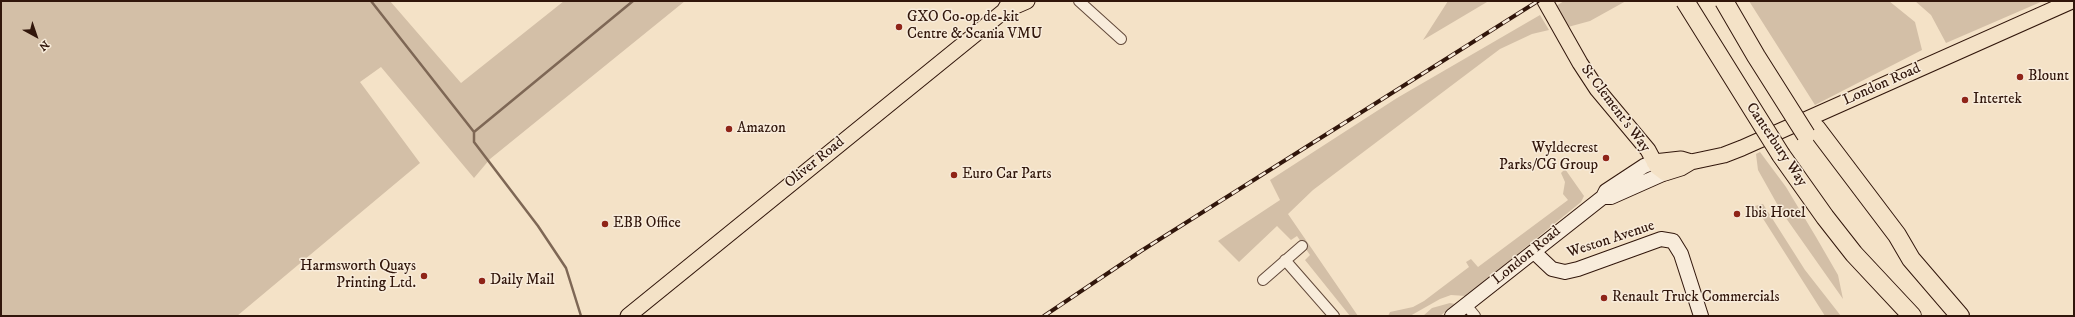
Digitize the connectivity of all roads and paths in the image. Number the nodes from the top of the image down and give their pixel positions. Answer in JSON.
{"nodes":[{"id":1,"x":1027,"y":1,"type":"edge"},
{"id":2,"x":1078,"y":1,"type":"edge"},
{"id":3,"x":1545,"y":1,"type":"edge"},
{"id":4,"x":1685,"y":1,"type":"edge"},
{"id":5,"x":1724,"y":1,"type":"edge"},
{"id":6,"x":1737,"y":1,"type":"edge"},
{"id":7,"x":2072,"y":1,"type":"edge"},
{"id":8,"x":1007,"y":6,"type":"edge"},
{"id":9,"x":1121,"y":39,"type":"dead end"},
{"id":10,"x":1811,"y":131,"type":"junction"},
{"id":11,"x":1654,"y":162,"type":"junction"},
{"id":12,"x":1691,"y":162,"type":"junction"},
{"id":13,"x":1665,"y":173,"type":"junction"},
{"id":14,"x":1603,"y":197,"type":"junction"},
{"id":15,"x":1302,"y":246,"type":"dead end"},
{"id":16,"x":1534,"y":252,"type":"junction"},
{"id":17,"x":1285,"y":260,"type":"junction"},
{"id":18,"x":1263,"y":280,"type":"dead end"},
{"id":19,"x":1471,"y":310,"type":"edge"},
{"id":20,"x":628,"y":316,"type":"edge"},
{"id":21,"x":1334,"y":316,"type":"edge"},
{"id":22,"x":1452,"y":316,"type":"edge"},
{"id":23,"x":1701,"y":316,"type":"edge"},
{"id":24,"x":1912,"y":316,"type":"edge"},
{"id":25,"x":1960,"y":316,"type":"edge"}],
"edges":[{"from":1,"to":8,"type":"main road","name":"Oliver Road"},
{"from":2,"to":9,"type":"street"},
{"from":3,"to":11,"type":"main road","name":"St Clement's Way"},
{"from":4,"to":24,"type":"highway","name":"Canterbury Way","bridge":true},
{"from":5,"to":10,"type":"highway","name":"Canterbury Way","bridge":true},
{"from":6,"to":10,"type":"highway","name":"Canterbury Way"},
{"from":7,"to":12,"type":"main road","name":"London Road"},
{"from":8,"to":20,"type":"main road","name":"Oliver Road"},
{"from":10,"to":25,"type":"highway","name":"Canterbury Way"},
{"from":11,"to":12,"type":"main road","name":"London Road"},
{"from":11,"to":13,"type":"main road","name":"St Clement's Way"},
{"from":11,"to":14,"type":"street","name":"London Road"},
{"from":12,"to":13,"type":"main road","name":"London Road"},
{"from":13,"to":14,"type":"street","name":"London Road"},
{"from":14,"to":16,"type":"street","name":"London Road"},
{"from":15,"to":17,"type":"street"},
{"from":16,"to":19,"type":"street","name":"London Road"},
{"from":16,"to":23,"type":"street","name":"Weston Avenue"},
{"from":17,"to":18,"type":"street"},
{"from":17,"to":21,"type":"street"},
{"from":19,"to":22,"type":"street","name":"London Road"}]}
